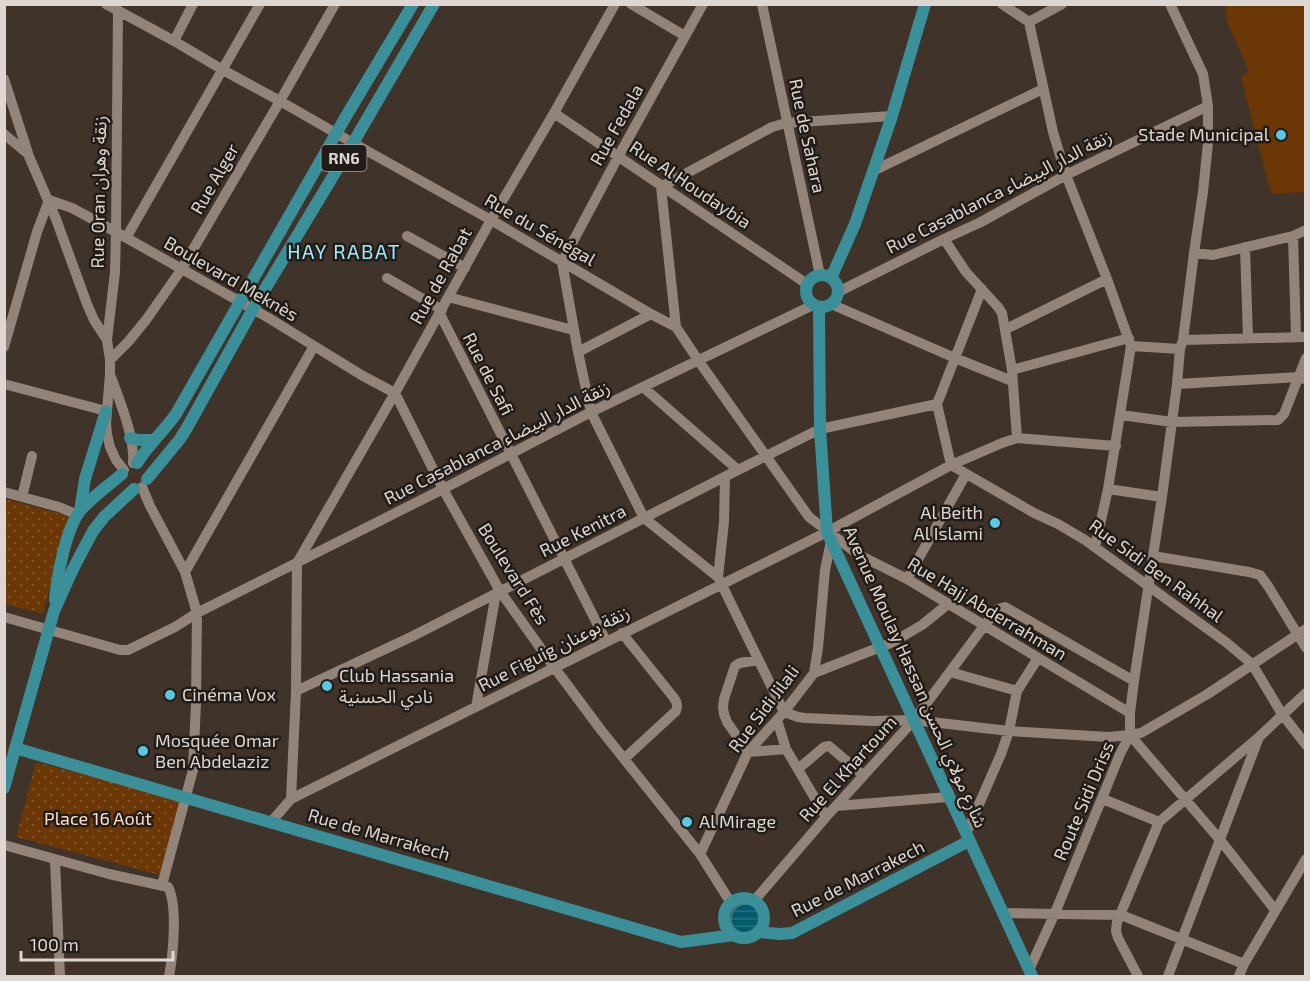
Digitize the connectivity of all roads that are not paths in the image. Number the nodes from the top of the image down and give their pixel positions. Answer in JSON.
{"nodes":[{"id":1,"x":106,"y":4,"type":"edge"},
{"id":2,"x":193,"y":4,"type":"edge"},
{"id":3,"x":260,"y":4,"type":"edge"},
{"id":4,"x":335,"y":4,"type":"edge"},
{"id":5,"x":413,"y":4,"type":"edge"},
{"id":6,"x":434,"y":4,"type":"edge"},
{"id":7,"x":615,"y":4,"type":"edge"},
{"id":8,"x":631,"y":4,"type":"edge"},
{"id":9,"x":703,"y":4,"type":"edge"},
{"id":10,"x":762,"y":4,"type":"edge"},
{"id":11,"x":925,"y":4,"type":"edge"},
{"id":12,"x":1002,"y":4,"type":"edge"},
{"id":13,"x":1062,"y":4,"type":"edge"},
{"id":14,"x":1170,"y":4,"type":"edge"},
{"id":15,"x":118,"y":10,"type":"junction"},
{"id":16,"x":1029,"y":21,"type":"junction"},
{"id":17,"x":685,"y":36,"type":"junction"},
{"id":18,"x":174,"y":40,"type":"junction"},
{"id":19,"x":223,"y":70,"type":"junction"},
{"id":20,"x":4,"y":79,"type":"edge"},
{"id":21,"x":1043,"y":88,"type":"junction"},
{"id":22,"x":280,"y":101,"type":"junction"},
{"id":23,"x":1208,"y":106,"type":"junction"},
{"id":24,"x":554,"y":113,"type":"junction"},
{"id":25,"x":892,"y":116,"type":"junction"},
{"id":26,"x":786,"y":123,"type":"junction"},
{"id":27,"x":4,"y":134,"type":"edge"},
{"id":28,"x":336,"y":134,"type":"junction"},
{"id":29,"x":353,"y":143,"type":"junction"},
{"id":30,"x":28,"y":154,"type":"junction"},
{"id":31,"x":618,"y":157,"type":"junction"},
{"id":32,"x":873,"y":171,"type":"junction"},
{"id":33,"x":1066,"y":176,"type":"junction"},
{"id":34,"x":661,"y":187,"type":"junction"},
{"id":35,"x":49,"y":200,"type":"junction"},
{"id":36,"x":491,"y":220,"type":"junction"},
{"id":37,"x":1305,"y":230,"type":"edge"},
{"id":38,"x":121,"y":235,"type":"junction"},
{"id":39,"x":408,"y":236,"type":"dead end"},
{"id":40,"x":1293,"y":236,"type":"junction"},
{"id":41,"x":944,"y":239,"type":"junction"},
{"id":42,"x":1245,"y":247,"type":"junction"},
{"id":43,"x":1194,"y":253,"type":"junction"},
{"id":44,"x":562,"y":262,"type":"junction"},
{"id":45,"x":465,"y":268,"type":"junction"},
{"id":46,"x":181,"y":270,"type":"junction"},
{"id":47,"x":826,"y":276,"type":"junction"},
{"id":48,"x":387,"y":279,"type":"dead end"},
{"id":49,"x":1107,"y":279,"type":"junction"},
{"id":50,"x":807,"y":284,"type":"junction"},
{"id":51,"x":982,"y":289,"type":"junction"},
{"id":52,"x":838,"y":292,"type":"junction"},
{"id":53,"x":448,"y":297,"type":"junction"},
{"id":54,"x":240,"y":302,"type":"junction"},
{"id":55,"x":821,"y":305,"type":"junction"},
{"id":56,"x":253,"y":309,"type":"junction"},
{"id":57,"x":441,"y":312,"type":"junction"},
{"id":58,"x":651,"y":314,"type":"junction"},
{"id":59,"x":676,"y":327,"type":"junction"},
{"id":60,"x":1006,"y":329,"type":"junction"},
{"id":61,"x":573,"y":330,"type":"junction"},
{"id":62,"x":1301,"y":337,"type":"edge"},
{"id":63,"x":1248,"y":338,"type":"junction"},
{"id":64,"x":107,"y":340,"type":"junction"},
{"id":65,"x":1130,"y":342,"type":"junction"},
{"id":66,"x":1181,"y":344,"type":"junction"},
{"id":67,"x":315,"y":346,"type":"junction"},
{"id":68,"x":4,"y":347,"type":"edge"},
{"id":69,"x":578,"y":352,"type":"junction"},
{"id":70,"x":955,"y":358,"type":"junction"},
{"id":71,"x":1305,"y":358,"type":"edge"},
{"id":72,"x":110,"y":360,"type":"junction"},
{"id":73,"x":698,"y":360,"type":"junction"},
{"id":74,"x":1012,"y":370,"type":"junction"},
{"id":75,"x":110,"y":374,"type":"junction"},
{"id":76,"x":1302,"y":378,"type":"edge"},
{"id":77,"x":1012,"y":381,"type":"junction"},
{"id":78,"x":4,"y":384,"type":"edge"},
{"id":79,"x":1177,"y":384,"type":"junction"},
{"id":80,"x":643,"y":387,"type":"junction"},
{"id":81,"x":395,"y":393,"type":"junction"},
{"id":82,"x":937,"y":404,"type":"junction"},
{"id":83,"x":106,"y":411,"type":"junction"},
{"id":84,"x":591,"y":412,"type":"junction"},
{"id":85,"x":1121,"y":416,"type":"junction"},
{"id":86,"x":1172,"y":422,"type":"junction"},
{"id":87,"x":820,"y":429,"type":"junction"},
{"id":88,"x":130,"y":438,"type":"junction"},
{"id":89,"x":1017,"y":438,"type":"junction"},
{"id":90,"x":155,"y":440,"type":"junction"},
{"id":91,"x":1116,"y":446,"type":"junction"},
{"id":92,"x":511,"y":455,"type":"junction"},
{"id":93,"x":32,"y":456,"type":"dead end"},
{"id":94,"x":765,"y":456,"type":"junction"},
{"id":95,"x":951,"y":465,"type":"junction"},
{"id":96,"x":129,"y":468,"type":"junction"},
{"id":97,"x":738,"y":470,"type":"junction"},
{"id":98,"x":966,"y":474,"type":"junction"},
{"id":99,"x":725,"y":477,"type":"junction"},
{"id":100,"x":141,"y":485,"type":"junction"},
{"id":101,"x":443,"y":489,"type":"junction"},
{"id":102,"x":1108,"y":489,"type":"junction"},
{"id":103,"x":4,"y":492,"type":"edge"},
{"id":104,"x":22,"y":497,"type":"junction"},
{"id":105,"x":1162,"y":497,"type":"junction"},
{"id":106,"x":79,"y":513,"type":"junction"},
{"id":107,"x":644,"y":518,"type":"junction"},
{"id":108,"x":829,"y":536,"type":"junction"},
{"id":109,"x":1095,"y":548,"type":"junction"},
{"id":110,"x":1153,"y":556,"type":"junction"},
{"id":111,"x":565,"y":558,"type":"junction"},
{"id":112,"x":297,"y":563,"type":"junction"},
{"id":113,"x":185,"y":572,"type":"junction"},
{"id":114,"x":907,"y":579,"type":"junction"},
{"id":115,"x":720,"y":580,"type":"junction"},
{"id":116,"x":1149,"y":585,"type":"junction"},
{"id":117,"x":498,"y":592,"type":"junction"},
{"id":118,"x":948,"y":604,"type":"junction"},
{"id":119,"x":54,"y":611,"type":"junction"},
{"id":120,"x":198,"y":613,"type":"junction"},
{"id":121,"x":4,"y":617,"type":"edge"},
{"id":122,"x":984,"y":626,"type":"junction"},
{"id":123,"x":49,"y":630,"type":"junction"},
{"id":124,"x":1301,"y":632,"type":"edge"},
{"id":125,"x":622,"y":633,"type":"junction"},
{"id":126,"x":606,"y":641,"type":"junction"},
{"id":127,"x":880,"y":647,"type":"junction"},
{"id":128,"x":1305,"y":648,"type":"edge"},
{"id":129,"x":1038,"y":658,"type":"junction"},
{"id":130,"x":758,"y":660,"type":"junction"},
{"id":131,"x":1252,"y":664,"type":"junction"},
{"id":132,"x":554,"y":667,"type":"junction"},
{"id":133,"x":950,"y":672,"type":"junction"},
{"id":134,"x":814,"y":673,"type":"junction"},
{"id":135,"x":1134,"y":681,"type":"junction"},
{"id":136,"x":296,"y":691,"type":"junction"},
{"id":137,"x":1017,"y":691,"type":"junction"},
{"id":138,"x":1305,"y":693,"type":"edge"},
{"id":139,"x":476,"y":707,"type":"junction"},
{"id":140,"x":1130,"y":713,"type":"junction"},
{"id":141,"x":1282,"y":714,"type":"junction"},
{"id":142,"x":780,"y":716,"type":"junction"},
{"id":143,"x":914,"y":720,"type":"junction"},
{"id":144,"x":1009,"y":731,"type":"junction"},
{"id":145,"x":1130,"y":735,"type":"junction"},
{"id":146,"x":1259,"y":737,"type":"junction"},
{"id":147,"x":1305,"y":745,"type":"edge"},
{"id":148,"x":10,"y":746,"type":"edge"},
{"id":149,"x":786,"y":749,"type":"junction"},
{"id":150,"x":748,"y":752,"type":"junction"},
{"id":151,"x":624,"y":759,"type":"junction"},
{"id":152,"x":798,"y":769,"type":"junction"},
{"id":153,"x":863,"y":776,"type":"junction"},
{"id":154,"x":4,"y":788,"type":"edge"},
{"id":155,"x":186,"y":797,"type":"junction"},
{"id":156,"x":948,"y":797,"type":"junction"},
{"id":157,"x":291,"y":799,"type":"junction"},
{"id":158,"x":1103,"y":799,"type":"junction"},
{"id":159,"x":1185,"y":800,"type":"junction"},
{"id":160,"x":836,"y":806,"type":"junction"},
{"id":161,"x":826,"y":817,"type":"junction"},
{"id":162,"x":271,"y":822,"type":"junction"},
{"id":163,"x":1159,"y":822,"type":"junction"},
{"id":164,"x":968,"y":838,"type":"junction"},
{"id":165,"x":1221,"y":841,"type":"junction"},
{"id":166,"x":4,"y":845,"type":"edge"},
{"id":167,"x":700,"y":854,"type":"junction"},
{"id":168,"x":1305,"y":859,"type":"edge"},
{"id":169,"x":55,"y":860,"type":"junction"},
{"id":170,"x":162,"y":885,"type":"junction"},
{"id":171,"x":754,"y":901,"type":"junction"},
{"id":172,"x":732,"y":903,"type":"junction"},
{"id":173,"x":1275,"y":910,"type":"junction"},
{"id":174,"x":1002,"y":913,"type":"junction"},
{"id":175,"x":1055,"y":913,"type":"junction"},
{"id":176,"x":1121,"y":915,"type":"junction"},
{"id":177,"x":759,"y":932,"type":"junction"},
{"id":178,"x":735,"y":935,"type":"junction"},
{"id":179,"x":1183,"y":940,"type":"junction"},
{"id":180,"x":1244,"y":964,"type":"junction"},
{"id":181,"x":1030,"y":973,"type":"edge"},
{"id":182,"x":60,"y":976,"type":"edge"},
{"id":183,"x":169,"y":976,"type":"edge"},
{"id":184,"x":1138,"y":976,"type":"edge"},
{"id":185,"x":1168,"y":976,"type":"edge"},
{"id":186,"x":1239,"y":976,"type":"edge"}],
"edges":[{"from":1,"to":15,"type":"street","name":"Rue du Sénégal"},
{"from":2,"to":18,"type":"street"},
{"from":3,"to":19,"type":"street"},
{"from":4,"to":22,"type":"street","name":"Rue Alger"},
{"from":5,"to":28,"type":"main road","number":"RN6"},
{"from":6,"to":29,"type":"main road","number":"RN6"},
{"from":7,"to":24,"type":"street","name":"Rue de Rabat"},
{"from":8,"to":17,"type":"street"},
{"from":9,"to":17,"type":"street","name":"Rue Fedala"},
{"from":10,"to":26,"type":"street","name":"Rue de Sahara"},
{"from":11,"to":25,"type":"main road"},
{"from":12,"to":16,"type":"street"},
{"from":13,"to":16,"type":"street"},
{"from":14,"to":23,"type":"street"},
{"from":15,"to":18,"type":"street","name":"Rue du Sénégal"},
{"from":15,"to":38,"type":"street","name":"Rue Oran زنقة وهران"},
{"from":16,"to":21,"type":"street"},
{"from":17,"to":31,"type":"street","name":"Rue Fedala"},
{"from":18,"to":19,"type":"street","name":"Rue du Sénégal"},
{"from":19,"to":22,"type":"street","name":"Rue du Sénégal"},
{"from":19,"to":38,"type":"street"},
{"from":20,"to":30,"type":"street"},
{"from":21,"to":32,"type":"street"},
{"from":21,"to":33,"type":"street"},
{"from":22,"to":28,"type":"street","name":"Rue du Sénégal"},
{"from":22,"to":46,"type":"street","name":"Rue Alger"},
{"from":23,"to":33,"type":"street","name":"Rue Casablanca زنقة الدار البيضاء"},
{"from":23,"to":43,"type":"street"},
{"from":24,"to":31,"type":"street","name":"Rue Al Houdaybia"},
{"from":24,"to":36,"type":"street","name":"Rue de Rabat"},
{"from":25,"to":26,"type":"street"},
{"from":25,"to":32,"type":"main road"},
{"from":26,"to":34,"type":"street"},
{"from":26,"to":47,"type":"street","name":"Rue de Sahara"},
{"from":27,"to":30,"type":"street"},
{"from":28,"to":29,"type":"street","name":"Rue du Sénégal"},
{"from":28,"to":54,"type":"main road","number":"RN6"},
{"from":29,"to":36,"type":"street","name":"Rue du Sénégal"},
{"from":29,"to":56,"type":"main road","number":"RN6"},
{"from":30,"to":35,"type":"street"},
{"from":31,"to":34,"type":"street","name":"Rue Al Houdaybia"},
{"from":31,"to":44,"type":"street","name":"Rue Fedala"},
{"from":32,"to":47,"type":"main road"},
{"from":33,"to":41,"type":"street","name":"Rue Casablanca زنقة الدار البيضاء"},
{"from":33,"to":49,"type":"street"},
{"from":34,"to":50,"type":"street","name":"Rue Al Houdaybia"},
{"from":34,"to":59,"type":"street"},
{"from":35,"to":38,"type":"street","name":"Boulevard Meknès"},
{"from":35,"to":64,"type":"street"},
{"from":35,"to":68,"type":"street"},
{"from":36,"to":44,"type":"street","name":"Rue du Sénégal"},
{"from":36,"to":45,"type":"street","name":"Rue de Rabat"},
{"from":37,"to":40,"type":"street"},
{"from":38,"to":46,"type":"street","name":"Boulevard Meknès"},
{"from":38,"to":64,"type":"street","name":"Rue Oran زنقة وهران"},
{"from":39,"to":45,"type":"street"},
{"from":40,"to":42,"type":"street"},
{"from":40,"to":62,"type":"street"},
{"from":41,"to":51,"type":"street"},
{"from":41,"to":52,"type":"street","name":"Rue Casablanca زنقة الدار البيضاء"},
{"from":42,"to":43,"type":"street"},
{"from":42,"to":63,"type":"street"},
{"from":43,"to":66,"type":"street"},
{"from":44,"to":58,"type":"street","name":"Rue du Sénégal"},
{"from":44,"to":61,"type":"street"},
{"from":45,"to":53,"type":"street","name":"Rue de Rabat"},
{"from":46,"to":54,"type":"street","name":"Boulevard Meknès"},
{"from":46,"to":72,"type":"street","name":"Rue Alger"},
{"from":47,"to":50,"type":"main road"},
{"from":47,"to":52,"type":"main road"},
{"from":48,"to":57,"type":"street"},
{"from":49,"to":60,"type":"street"},
{"from":49,"to":65,"type":"street"},
{"from":50,"to":55,"type":"main road"},
{"from":51,"to":60,"type":"street"},
{"from":51,"to":70,"type":"street"},
{"from":52,"to":55,"type":"main road"},
{"from":53,"to":57,"type":"street","name":"Rue de Rabat"},
{"from":53,"to":61,"type":"street"},
{"from":54,"to":56,"type":"street","name":"Boulevard Meknès"},
{"from":54,"to":90,"type":"main road","number":"RN6"},
{"from":55,"to":70,"type":"street"},
{"from":55,"to":73,"type":"street","name":"Rue Casablanca زنقة الدار البيضاء"},
{"from":55,"to":87,"type":"main road","name":"Avenue Moulay Hassan شارع مولاي الحسن"},
{"from":56,"to":67,"type":"street","name":"Boulevard Meknès"},
{"from":56,"to":100,"type":"main road","number":"RN6"},
{"from":57,"to":81,"type":"street","name":"Rue de Rabat"},
{"from":57,"to":92,"type":"street","name":"Rue de Safi"},
{"from":58,"to":59,"type":"street","name":"Rue du Sénégal"},
{"from":58,"to":69,"type":"street"},
{"from":59,"to":73,"type":"street","name":"Rue du Sénégal"},
{"from":60,"to":74,"type":"street"},
{"from":61,"to":69,"type":"street"},
{"from":62,"to":63,"type":"street"},
{"from":63,"to":66,"type":"street"},
{"from":64,"to":72,"type":"street","name":"Rue Oran زنقة وهران"},
{"from":65,"to":66,"type":"street"},
{"from":65,"to":74,"type":"street"},
{"from":65,"to":85,"type":"street"},
{"from":66,"to":79,"type":"street"},
{"from":67,"to":81,"type":"street","name":"Boulevard Meknès"},
{"from":67,"to":113,"type":"street"},
{"from":69,"to":84,"type":"street"},
{"from":70,"to":77,"type":"street"},
{"from":70,"to":82,"type":"street"},
{"from":71,"to":76,"type":"street"},
{"from":72,"to":75,"type":"street","name":"Rue Oran زنقة وهران"},
{"from":73,"to":80,"type":"street","name":"Rue Casablanca زنقة الدار البيضاء"},
{"from":73,"to":94,"type":"street","name":"Rue du Sénégal"},
{"from":74,"to":77,"type":"street"},
{"from":75,"to":83,"type":"street"},
{"from":75,"to":88,"type":"street"},
{"from":76,"to":79,"type":"street"},
{"from":76,"to":86,"type":"street"},
{"from":77,"to":89,"type":"street"},
{"from":78,"to":83,"type":"street"},
{"from":79,"to":86,"type":"street"},
{"from":80,"to":84,"type":"street","name":"Rue Casablanca زنقة الدار البيضاء"},
{"from":80,"to":97,"type":"street"},
{"from":81,"to":101,"type":"street","name":"Boulevard Fès"},
{"from":81,"to":112,"type":"street","name":"Rue de Rabat"},
{"from":82,"to":87,"type":"street","name":"Rue Kenitra"},
{"from":82,"to":95,"type":"street"},
{"from":83,"to":96,"type":"street"},
{"from":83,"to":106,"type":"main road"},
{"from":84,"to":92,"type":"street","name":"Rue Casablanca زنقة الدار البيضاء"},
{"from":84,"to":107,"type":"street"},
{"from":85,"to":86,"type":"street"},
{"from":85,"to":91,"type":"street"},
{"from":86,"to":105,"type":"street"},
{"from":87,"to":94,"type":"street","name":"Rue Kenitra"},
{"from":87,"to":108,"type":"main road","name":"Avenue Moulay Hassan شارع مولاي الحسن"},
{"from":88,"to":90,"type":"main road"},
{"from":88,"to":96,"type":"street"},
{"from":89,"to":91,"type":"street"},
{"from":89,"to":95,"type":"street","name":"Rue Figuig زنقة بوعنان"},
{"from":90,"to":96,"type":"main road","number":"RN6"},
{"from":91,"to":102,"type":"street"},
{"from":92,"to":101,"type":"street","name":"Rue Casablanca زنقة الدار البيضاء"},
{"from":92,"to":111,"type":"street","name":"Rue de Safi"},
{"from":93,"to":104,"type":"street"},
{"from":94,"to":97,"type":"street","name":"Rue Kenitra"},
{"from":94,"to":108,"type":"street","name":"Rue Hajj Abderrahman"},
{"from":95,"to":98,"type":"street","name":"Rue Sidi Ben Rahhal"},
{"from":95,"to":108,"type":"street","name":"Rue Figuig زنقة بوعنان"},
{"from":96,"to":100,"type":"main road"},
{"from":96,"to":100,"type":"main road"},
{"from":96,"to":106,"type":"main road","number":"RN6"},
{"from":97,"to":99,"type":"street","name":"Rue Kenitra"},
{"from":98,"to":109,"type":"street","name":"Rue Sidi Ben Rahhal"},
{"from":98,"to":114,"type":"street"},
{"from":99,"to":107,"type":"street","name":"Rue Kenitra"},
{"from":99,"to":115,"type":"street"},
{"from":100,"to":113,"type":"street"},
{"from":100,"to":119,"type":"main road","number":"RN6"},
{"from":101,"to":112,"type":"street","name":"Rue Casablanca زنقة الدار البيضاء"},
{"from":101,"to":117,"type":"street","name":"Boulevard Fès"},
{"from":102,"to":105,"type":"street"},
{"from":102,"to":109,"type":"street"},
{"from":103,"to":104,"type":"street"},
{"from":104,"to":106,"type":"street"},
{"from":105,"to":110,"type":"street"},
{"from":106,"to":119,"type":"main road","number":"RN6"},
{"from":107,"to":111,"type":"street","name":"Rue Kenitra"},
{"from":107,"to":115,"type":"street"},
{"from":108,"to":114,"type":"street","name":"Rue Hajj Abderrahman"},
{"from":108,"to":115,"type":"street","name":"Rue Figuig زنقة بوعنان"},
{"from":108,"to":127,"type":"main road","name":"Avenue Moulay Hassan شارع مولاي الحسن"},
{"from":108,"to":134,"type":"street","name":"Rue Sidi Jilali"},
{"from":109,"to":116,"type":"street","name":"Rue Sidi Ben Rahhal"},
{"from":110,"to":116,"type":"street"},
{"from":110,"to":124,"type":"street"},
{"from":111,"to":117,"type":"street","name":"Rue Kenitra"},
{"from":111,"to":126,"type":"street","name":"Rue de Safi"},
{"from":112,"to":120,"type":"street","name":"Rue Casablanca زنقة الدار البيضاء"},
{"from":112,"to":136,"type":"street"},
{"from":113,"to":120,"type":"street"},
{"from":114,"to":118,"type":"street","name":"Rue Hajj Abderrahman"},
{"from":115,"to":125,"type":"street","name":"Rue Figuig زنقة بوعنان"},
{"from":115,"to":130,"type":"street"},
{"from":116,"to":131,"type":"street","name":"Rue Sidi Ben Rahhal"},
{"from":116,"to":135,"type":"street"},
{"from":117,"to":132,"type":"street","name":"Boulevard Fès"},
{"from":117,"to":136,"type":"street","name":"Rue Kenitra"},
{"from":117,"to":139,"type":"street"},
{"from":118,"to":122,"type":"street","name":"Rue Hajj Abderrahman"},
{"from":118,"to":127,"type":"street"},
{"from":119,"to":123,"type":"main road","number":"RN6"},
{"from":120,"to":123,"type":"street","name":"Rue Casablanca زنقة الدار البيضاء"},
{"from":120,"to":155,"type":"street"},
{"from":121,"to":123,"type":"street","name":"Rue Casablanca زنقة الدار البيضاء"},
{"from":122,"to":129,"type":"street","name":"Rue Hajj Abderrahman"},
{"from":122,"to":133,"type":"street","name":"Rue El Khartoum"},
{"from":122,"to":135,"type":"street","name":"Rue El Khartoum"},
{"from":123,"to":148,"type":"main road","number":"RN6"},
{"from":124,"to":128,"type":"street"},
{"from":124,"to":131,"type":"street","name":"Route Sidi Driss"},
{"from":125,"to":126,"type":"street","name":"Rue Figuig زنقة بوعنان"},
{"from":125,"to":151,"type":"street"},
{"from":126,"to":132,"type":"street","name":"Rue Figuig زنقة بوعنان"},
{"from":127,"to":134,"type":"street"},
{"from":127,"to":143,"type":"main road","name":"Avenue Moulay Hassan شارع مولاي الحسن"},
{"from":129,"to":137,"type":"street"},
{"from":129,"to":140,"type":"street","name":"Rue Hajj Abderrahman"},
{"from":130,"to":142,"type":"street"},
{"from":130,"to":150,"type":"street"},
{"from":131,"to":141,"type":"street","name":"Rue Sidi Ben Rahhal"},
{"from":131,"to":145,"type":"street","name":"Route Sidi Driss"},
{"from":132,"to":139,"type":"street","name":"Rue Figuig زنقة بوعنان"},
{"from":132,"to":151,"type":"street","name":"Boulevard Fès"},
{"from":133,"to":137,"type":"street"},
{"from":133,"to":143,"type":"street","name":"Rue El Khartoum"},
{"from":134,"to":142,"type":"street","name":"Rue Sidi Jilali"},
{"from":135,"to":140,"type":"street"},
{"from":136,"to":157,"type":"street"},
{"from":137,"to":144,"type":"street"},
{"from":138,"to":141,"type":"street"},
{"from":139,"to":157,"type":"street","name":"Rue Figuig زنقة بوعنان"},
{"from":140,"to":145,"type":"street"},
{"from":141,"to":146,"type":"street"},
{"from":141,"to":147,"type":"street","name":"Rue Sidi Ben Rahhal"},
{"from":142,"to":143,"type":"street"},
{"from":142,"to":149,"type":"street"},
{"from":142,"to":150,"type":"street","name":"Rue Sidi Jilali"},
{"from":143,"to":144,"type":"street"},
{"from":143,"to":153,"type":"street","name":"Rue El Khartoum"},
{"from":143,"to":156,"type":"main road","name":"Avenue Moulay Hassan شارع مولاي الحسن"},
{"from":144,"to":145,"type":"street"},
{"from":144,"to":164,"type":"street"},
{"from":145,"to":158,"type":"street","name":"Route Sidi Driss"},
{"from":145,"to":159,"type":"street"},
{"from":146,"to":159,"type":"street"},
{"from":146,"to":165,"type":"street"},
{"from":148,"to":154,"type":"main road","number":"RN6"},
{"from":148,"to":155,"type":"main road","name":"Rue de Marrakech"},
{"from":149,"to":150,"type":"street"},
{"from":149,"to":152,"type":"street"},
{"from":150,"to":167,"type":"street","name":"Rue Sidi Jilali"},
{"from":151,"to":167,"type":"street","name":"Boulevard Fès"},
{"from":152,"to":153,"type":"street"},
{"from":152,"to":161,"type":"street"},
{"from":153,"to":160,"type":"street","name":"Rue El Khartoum"},
{"from":155,"to":162,"type":"main road","name":"Rue de Marrakech"},
{"from":155,"to":170,"type":"street"},
{"from":156,"to":160,"type":"street"},
{"from":156,"to":164,"type":"main road","name":"Avenue Moulay Hassan شارع مولاي الحسن"},
{"from":157,"to":162,"type":"street","name":"Rue Figuig زنقة بوعنان"},
{"from":158,"to":163,"type":"street"},
{"from":158,"to":175,"type":"street","name":"Route Sidi Driss"},
{"from":159,"to":163,"type":"street"},
{"from":159,"to":165,"type":"street"},
{"from":160,"to":161,"type":"street","name":"Rue El Khartoum"},
{"from":161,"to":171,"type":"street","name":"Rue El Khartoum"},
{"from":162,"to":178,"type":"main road","name":"Rue de Marrakech"},
{"from":163,"to":176,"type":"street"},
{"from":164,"to":174,"type":"main road","name":"Avenue Moulay Hassan شارع مولاي الحسن"},
{"from":164,"to":177,"type":"main road","name":"Rue de Marrakech"},
{"from":165,"to":173,"type":"street"},
{"from":165,"to":179,"type":"street"},
{"from":166,"to":169,"type":"street"},
{"from":167,"to":172,"type":"street","name":"Boulevard Fès"},
{"from":168,"to":173,"type":"street"},
{"from":169,"to":170,"type":"street"},
{"from":169,"to":182,"type":"street"},
{"from":170,"to":183,"type":"street"},
{"from":171,"to":172,"type":"main road"},
{"from":171,"to":177,"type":"main road"},
{"from":172,"to":178,"type":"main road"},
{"from":173,"to":180,"type":"street"},
{"from":174,"to":175,"type":"street"},
{"from":174,"to":181,"type":"main road","name":"Avenue Moulay Hassan شارع مولاي الحسن"},
{"from":175,"to":176,"type":"street"},
{"from":175,"to":181,"type":"street","name":"Route Sidi Driss"},
{"from":176,"to":179,"type":"street"},
{"from":176,"to":184,"type":"street"},
{"from":177,"to":178,"type":"main road"},
{"from":179,"to":180,"type":"street"},
{"from":179,"to":185,"type":"street"},
{"from":180,"to":186,"type":"street"}]}
